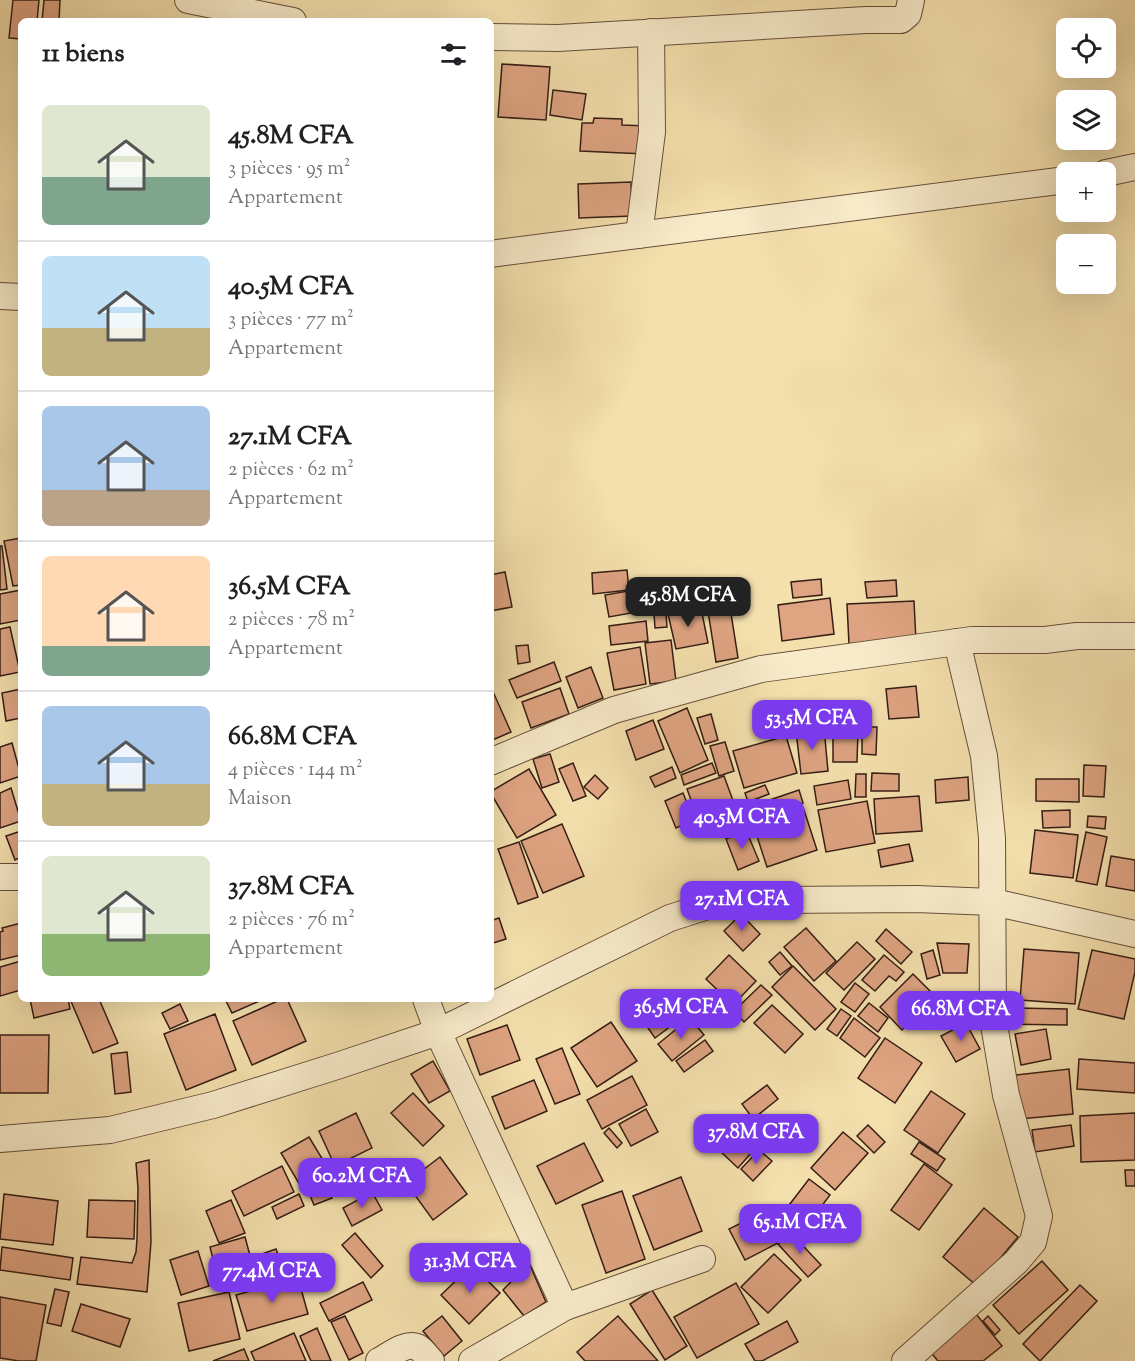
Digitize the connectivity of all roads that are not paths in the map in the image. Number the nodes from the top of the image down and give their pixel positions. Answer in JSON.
{"nodes":[{"id":1,"x":188,"y":0,"type":"edge"},
{"id":2,"x":911,"y":0,"type":"edge"},
{"id":3,"x":278,"y":18,"type":"edge"},
{"id":4,"x":651,"y":32,"type":"junction"},
{"id":5,"x":494,"y":37,"type":"edge"},
{"id":6,"x":1135,"y":167,"type":"edge"},
{"id":7,"x":1116,"y":171,"type":"edge"},
{"id":8,"x":1056,"y":181,"type":"edge"},
{"id":9,"x":639,"y":235,"type":"junction"},
{"id":10,"x":494,"y":253,"type":"edge"},
{"id":11,"x":0,"y":296,"type":"edge"},
{"id":12,"x":18,"y":297,"type":"edge"},
{"id":13,"x":1135,"y":636,"type":"edge"},
{"id":14,"x":957,"y":642,"type":"junction"},
{"id":15,"x":494,"y":760,"type":"edge"},
{"id":16,"x":0,"y":877,"type":"edge"},
{"id":17,"x":18,"y":878,"type":"edge"},
{"id":18,"x":993,"y":902,"type":"junction"},
{"id":19,"x":1135,"y":934,"type":"edge"},
{"id":20,"x":427,"y":1002,"type":"edge"},
{"id":21,"x":438,"y":1032,"type":"junction"},
{"id":22,"x":0,"y":1139,"type":"edge"},
{"id":23,"x":702,"y":1259,"type":"dead end"},
{"id":24,"x":565,"y":1307,"type":"junction"},
{"id":25,"x":379,"y":1361,"type":"edge"},
{"id":26,"x":431,"y":1361,"type":"edge"},
{"id":27,"x":472,"y":1361,"type":"edge"},
{"id":28,"x":905,"y":1361,"type":"edge"}],
"edges":[{"from":1,"to":3,"type":"street"},
{"from":2,"to":4,"type":"street"},
{"from":4,"to":5,"type":"street"},
{"from":4,"to":9,"type":"street"},
{"from":6,"to":7,"type":"street"},
{"from":8,"to":9,"type":"street"},
{"from":9,"to":10,"type":"street"},
{"from":11,"to":12,"type":"street"},
{"from":13,"to":14,"type":"street"},
{"from":14,"to":15,"type":"street"},
{"from":14,"to":18,"type":"street"},
{"from":16,"to":17,"type":"street"},
{"from":18,"to":19,"type":"street"},
{"from":18,"to":21,"type":"street"},
{"from":18,"to":28,"type":"street"},
{"from":20,"to":21,"type":"street"},
{"from":21,"to":22,"type":"street"},
{"from":21,"to":24,"type":"street"},
{"from":23,"to":24,"type":"street"},
{"from":24,"to":27,"type":"street"},
{"from":25,"to":26,"type":"street"}]}
